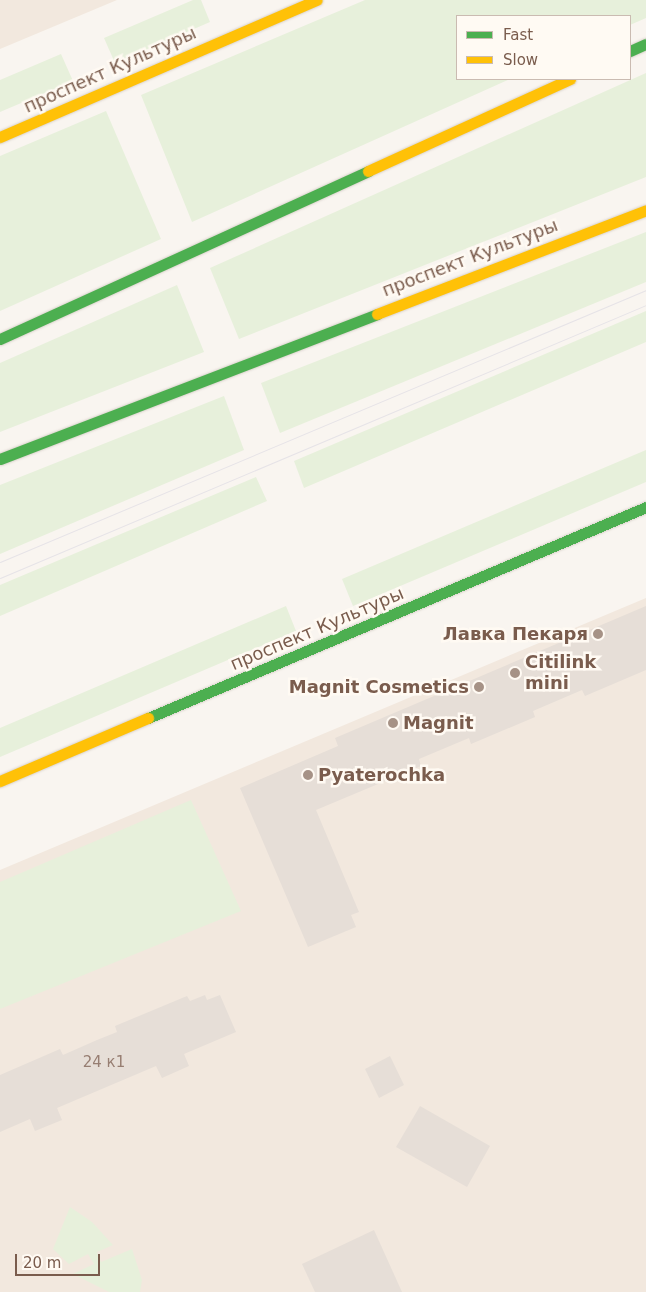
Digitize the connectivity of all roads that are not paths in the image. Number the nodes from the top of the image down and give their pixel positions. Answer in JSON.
{"nodes":[{"id":1,"x":317,"y":0,"type":"edge"},
{"id":2,"x":646,"y":44,"type":"edge"},
{"id":3,"x":631,"y":52,"type":"edge"},
{"id":4,"x":568,"y":80,"type":"edge"},
{"id":5,"x":0,"y":138,"type":"edge"},
{"id":6,"x":646,"y":210,"type":"edge"},
{"id":7,"x":0,"y":339,"type":"edge"},
{"id":8,"x":0,"y":460,"type":"edge"},
{"id":9,"x":646,"y":507,"type":"edge"},
{"id":10,"x":0,"y":782,"type":"edge"}],
"edges":[{"from":1,"to":5,"type":"main road","name":"проспект Культуры"},
{"from":2,"to":3,"type":"main road"},
{"from":4,"to":7,"type":"main road"},
{"from":6,"to":8,"type":"main road","name":"проспект Культуры"},
{"from":9,"to":10,"type":"main road","name":"проспект Культуры"}]}
